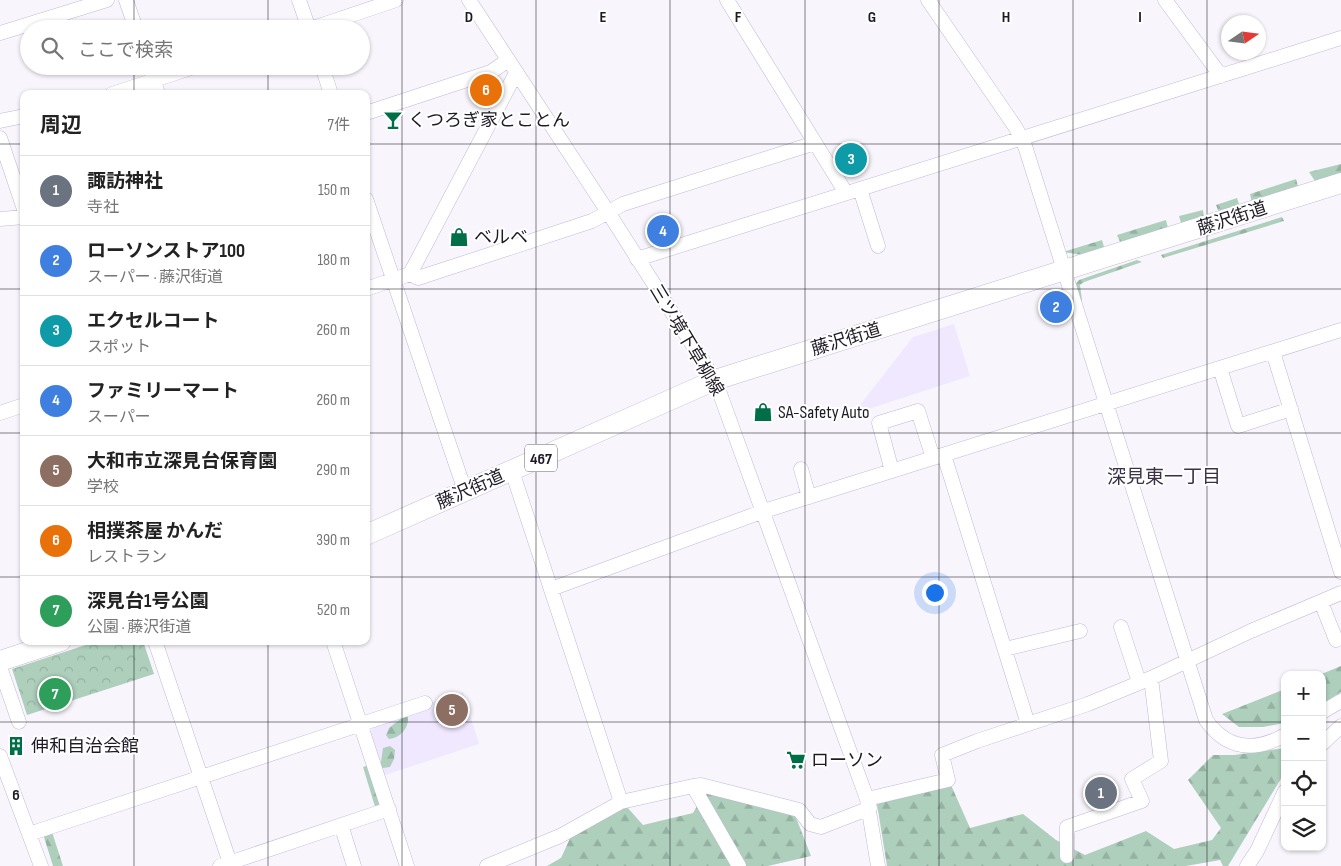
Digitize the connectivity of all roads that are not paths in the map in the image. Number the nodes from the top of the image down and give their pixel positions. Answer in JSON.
{"nodes":[{"id":1,"x":106,"y":0,"type":"edge"},
{"id":2,"x":126,"y":0,"type":"edge"},
{"id":3,"x":299,"y":0,"type":"edge"},
{"id":4,"x":396,"y":0,"type":"edge"},
{"id":5,"x":468,"y":0,"type":"edge"},
{"id":6,"x":727,"y":0,"type":"edge"},
{"id":7,"x":928,"y":0,"type":"edge"},
{"id":8,"x":1165,"y":0,"type":"edge"},
{"id":9,"x":42,"y":20,"type":"edge"},
{"id":10,"x":133,"y":20,"type":"edge"},
{"id":11,"x":307,"y":20,"type":"edge"},
{"id":12,"x":337,"y":20,"type":"edge"},
{"id":13,"x":20,"y":27,"type":"edge"},
{"id":14,"x":0,"y":33,"type":"edge"},
{"id":15,"x":1341,"y":38,"type":"edge"},
{"id":16,"x":508,"y":60,"type":"junction"},
{"id":17,"x":516,"y":74,"type":"junction"},
{"id":18,"x":152,"y":75,"type":"edge"},
{"id":19,"x":180,"y":75,"type":"edge"},
{"id":20,"x":325,"y":75,"type":"edge"},
{"id":21,"x":1221,"y":76,"type":"junction"},
{"id":22,"x":156,"y":87,"type":"edge"},
{"id":23,"x":137,"y":90,"type":"edge"},
{"id":24,"x":330,"y":90,"type":"edge"},
{"id":25,"x":370,"y":112,"type":"edge"},
{"id":26,"x":20,"y":117,"type":"edge"},
{"id":27,"x":0,"y":120,"type":"edge"},
{"id":28,"x":0,"y":138,"type":"edge"},
{"id":29,"x":1022,"y":138,"type":"junction"},
{"id":30,"x":815,"y":143,"type":"junction"},
{"id":31,"x":1341,"y":183,"type":"edge"},
{"id":32,"x":860,"y":189,"type":"junction"},
{"id":33,"x":846,"y":193,"type":"junction"},
{"id":34,"x":20,"y":197,"type":"edge"},
{"id":35,"x":370,"y":210,"type":"edge"},
{"id":36,"x":608,"y":212,"type":"junction"},
{"id":37,"x":20,"y":217,"type":"edge"},
{"id":38,"x":0,"y":219,"type":"edge"},
{"id":39,"x":878,"y":246,"type":"dead end"},
{"id":40,"x":638,"y":259,"type":"junction"},
{"id":41,"x":1064,"y":271,"type":"junction"},
{"id":42,"x":410,"y":274,"type":"junction"},
{"id":43,"x":394,"y":280,"type":"junction"},
{"id":44,"x":370,"y":288,"type":"edge"},
{"id":45,"x":1341,"y":330,"type":"edge"},
{"id":46,"x":1273,"y":352,"type":"junction"},
{"id":47,"x":1220,"y":368,"type":"junction"},
{"id":48,"x":715,"y":380,"type":"junction"},
{"id":49,"x":1106,"y":404,"type":"junction"},
{"id":50,"x":20,"y":406,"type":"edge"},
{"id":51,"x":1291,"y":410,"type":"junction"},
{"id":52,"x":0,"y":413,"type":"edge"},
{"id":53,"x":938,"y":456,"type":"junction"},
{"id":54,"x":800,"y":469,"type":"dead end"},
{"id":55,"x":512,"y":471,"type":"junction"},
{"id":56,"x":892,"y":471,"type":"junction"},
{"id":57,"x":465,"y":491,"type":"junction"},
{"id":58,"x":809,"y":497,"type":"junction"},
{"id":59,"x":764,"y":511,"type":"junction"},
{"id":60,"x":370,"y":534,"type":"edge"},
{"id":61,"x":1341,"y":572,"type":"edge"},
{"id":62,"x":551,"y":589,"type":"junction"},
{"id":63,"x":1341,"y":593,"type":"edge"},
{"id":64,"x":1321,"y":602,"type":"junction"},
{"id":65,"x":1121,"y":626,"type":"dead end"},
{"id":66,"x":1080,"y":631,"type":"dead end"},
{"id":67,"x":1336,"y":640,"type":"dead end"},
{"id":68,"x":49,"y":645,"type":"edge"},
{"id":69,"x":156,"y":645,"type":"edge"},
{"id":70,"x":335,"y":645,"type":"edge"},
{"id":71,"x":1005,"y":649,"type":"junction"},
{"id":72,"x":1187,"y":660,"type":"junction"},
{"id":73,"x":0,"y":661,"type":"edge"},
{"id":74,"x":1,"y":670,"type":"edge"},
{"id":75,"x":1145,"y":680,"type":"junction"},
{"id":76,"x":1341,"y":701,"type":"edge"},
{"id":77,"x":425,"y":703,"type":"dead end"},
{"id":78,"x":1326,"y":710,"type":"edge"},
{"id":79,"x":19,"y":722,"type":"dead end"},
{"id":80,"x":360,"y":724,"type":"junction"},
{"id":81,"x":1028,"y":724,"type":"junction"},
{"id":82,"x":1341,"y":726,"type":"edge"},
{"id":83,"x":1281,"y":737,"type":"edge"},
{"id":84,"x":1326,"y":740,"type":"edge"},
{"id":85,"x":0,"y":756,"type":"edge"},
{"id":86,"x":201,"y":777,"type":"junction"},
{"id":87,"x":693,"y":786,"type":"junction"},
{"id":88,"x":1281,"y":800,"type":"edge"},
{"id":89,"x":621,"y":802,"type":"junction"},
{"id":90,"x":868,"y":804,"type":"junction"},
{"id":91,"x":389,"y":809,"type":"junction"},
{"id":92,"x":341,"y":825,"type":"junction"},
{"id":93,"x":29,"y":834,"type":"junction"},
{"id":94,"x":1067,"y":856,"type":"dead end"},
{"id":95,"x":507,"y":862,"type":"edge"},
{"id":96,"x":225,"y":864,"type":"edge"},
{"id":97,"x":41,"y":866,"type":"edge"},
{"id":98,"x":354,"y":866,"type":"edge"},
{"id":99,"x":407,"y":866,"type":"edge"},
{"id":100,"x":487,"y":866,"type":"edge"},
{"id":101,"x":740,"y":866,"type":"edge"},
{"id":102,"x":878,"y":866,"type":"edge"},
{"id":103,"x":1247,"y":866,"type":"edge"}],
"edges":[{"from":1,"to":9,"type":"street"},
{"from":2,"to":10,"type":"street"},
{"from":3,"to":11,"type":"street"},
{"from":4,"to":12,"type":"street"},
{"from":5,"to":16,"type":"street","name":"三ツ境下草柳線"},
{"from":6,"to":30,"type":"street"},
{"from":7,"to":29,"type":"street"},
{"from":8,"to":21,"type":"street"},
{"from":13,"to":14,"type":"street"},
{"from":15,"to":21,"type":"street"},
{"from":16,"to":17,"type":"street","name":"三ツ境下草柳線"},
{"from":16,"to":25,"type":"street"},
{"from":17,"to":36,"type":"street","name":"三ツ境下草柳線"},
{"from":17,"to":42,"type":"street"},
{"from":18,"to":22,"type":"street"},
{"from":19,"to":22,"type":"street"},
{"from":20,"to":24,"type":"street"},
{"from":21,"to":29,"type":"street"},
{"from":22,"to":23,"type":"street"},
{"from":26,"to":27,"type":"street"},
{"from":28,"to":34,"type":"street"},
{"from":29,"to":32,"type":"street"},
{"from":29,"to":41,"type":"street"},
{"from":30,"to":33,"type":"street"},
{"from":30,"to":36,"type":"street"},
{"from":31,"to":41,"type":"highway","name":"藤沢街道","number":"467"},
{"from":32,"to":33,"type":"street"},
{"from":32,"to":39,"type":"street"},
{"from":33,"to":40,"type":"street"},
{"from":35,"to":43,"type":"street"},
{"from":36,"to":40,"type":"street","name":"三ツ境下草柳線"},
{"from":36,"to":42,"type":"street"},
{"from":37,"to":38,"type":"street"},
{"from":40,"to":48,"type":"street","name":"三ツ境下草柳線"},
{"from":41,"to":48,"type":"highway","name":"藤沢街道","number":"467"},
{"from":41,"to":49,"type":"street"},
{"from":42,"to":43,"type":"street"},
{"from":43,"to":44,"type":"street"},
{"from":43,"to":57,"type":"street"},
{"from":45,"to":46,"type":"street"},
{"from":46,"to":47,"type":"street"},
{"from":46,"to":51,"type":"street"},
{"from":47,"to":49,"type":"street"},
{"from":47,"to":51,"type":"street"},
{"from":48,"to":55,"type":"highway","name":"藤沢街道","number":"467"},
{"from":48,"to":59,"type":"street","name":"三ツ境下草柳線"},
{"from":49,"to":53,"type":"street"},
{"from":49,"to":72,"type":"street"},
{"from":50,"to":52,"type":"street"},
{"from":51,"to":61,"type":"street"},
{"from":53,"to":56,"type":"street"},
{"from":53,"to":56,"type":"street"},
{"from":53,"to":71,"type":"street"},
{"from":54,"to":58,"type":"street"},
{"from":55,"to":57,"type":"highway","name":"藤沢街道","number":"467"},
{"from":55,"to":62,"type":"street"},
{"from":56,"to":58,"type":"street"},
{"from":57,"to":60,"type":"highway","name":"藤沢街道","number":"467"},
{"from":58,"to":59,"type":"street"},
{"from":59,"to":62,"type":"street"},
{"from":59,"to":90,"type":"street","name":"三ツ境下草柳線"},
{"from":62,"to":89,"type":"street"},
{"from":63,"to":64,"type":"street"},
{"from":64,"to":67,"type":"street"},
{"from":64,"to":72,"type":"street"},
{"from":65,"to":75,"type":"street"},
{"from":66,"to":71,"type":"street"},
{"from":68,"to":73,"type":"highway"},
{"from":69,"to":86,"type":"street"},
{"from":70,"to":80,"type":"street"},
{"from":71,"to":81,"type":"street"},
{"from":72,"to":75,"type":"street"},
{"from":72,"to":83,"type":"street"},
{"from":74,"to":79,"type":"street"},
{"from":75,"to":81,"type":"street"},
{"from":75,"to":94,"type":"street"},
{"from":76,"to":78,"type":"street"},
{"from":77,"to":80,"type":"street"},
{"from":80,"to":86,"type":"street"},
{"from":80,"to":91,"type":"street"},
{"from":81,"to":90,"type":"street"},
{"from":82,"to":84,"type":"street"},
{"from":85,"to":93,"type":"street"},
{"from":86,"to":93,"type":"street"},
{"from":86,"to":96,"type":"street"},
{"from":87,"to":89,"type":"street"},
{"from":87,"to":90,"type":"street"},
{"from":87,"to":101,"type":"street"},
{"from":88,"to":103,"type":"street"},
{"from":89,"to":95,"type":"street"},
{"from":90,"to":102,"type":"street","name":"三ツ境下草柳線"},
{"from":91,"to":92,"type":"street"},
{"from":91,"to":99,"type":"street"},
{"from":92,"to":96,"type":"street"},
{"from":92,"to":98,"type":"street"},
{"from":93,"to":97,"type":"street"},
{"from":95,"to":100,"type":"street"}]}
